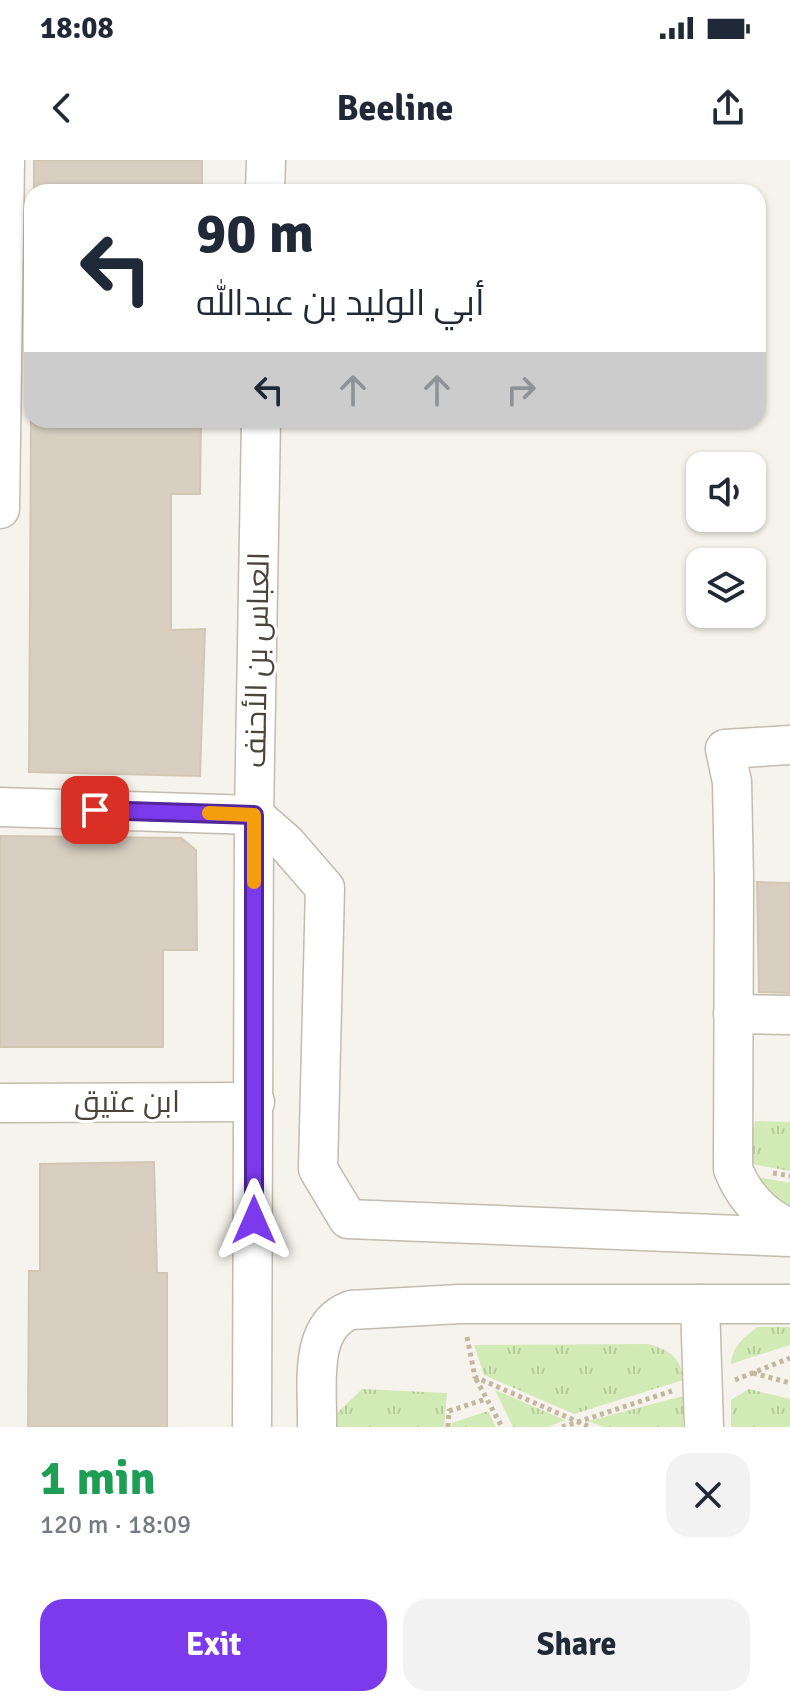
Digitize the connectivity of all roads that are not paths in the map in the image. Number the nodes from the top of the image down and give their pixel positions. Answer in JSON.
{"nodes":[{"id":1,"x":5,"y":160,"type":"edge"},
{"id":2,"x":266,"y":160,"type":"edge"},
{"id":3,"x":265,"y":184,"type":"edge"},
{"id":4,"x":261,"y":428,"type":"edge"},
{"id":5,"x":0,"y":509,"type":"edge"},
{"id":6,"x":790,"y":745,"type":"edge"},
{"id":7,"x":0,"y":807,"type":"edge"},
{"id":8,"x":254,"y":815,"type":"junction"},
{"id":9,"x":733,"y":1014,"type":"junction"},
{"id":10,"x":790,"y":1015,"type":"edge"},
{"id":11,"x":255,"y":1102,"type":"junction"},
{"id":12,"x":0,"y":1103,"type":"edge"},
{"id":13,"x":790,"y":1228,"type":"edge"},
{"id":14,"x":790,"y":1237,"type":"edge"},
{"id":15,"x":700,"y":1304,"type":"junction"},
{"id":16,"x":790,"y":1304,"type":"edge"},
{"id":17,"x":703,"y":1400,"type":"edge"},
{"id":18,"x":252,"y":1427,"type":"edge"},
{"id":19,"x":317,"y":1427,"type":"edge"}],
"edges":[{"from":1,"to":5,"type":"street"},
{"from":2,"to":3,"type":"street"},
{"from":4,"to":8,"type":"street","name":"العباس بن الأحنف"},
{"from":6,"to":9,"type":"street"},
{"from":7,"to":8,"type":"street"},
{"from":8,"to":11,"type":"street","name":"العباس بن الأحنف"},
{"from":8,"to":14,"type":"street"},
{"from":9,"to":10,"type":"street"},
{"from":9,"to":13,"type":"street"},
{"from":11,"to":12,"type":"street","name":"ابن عتيق"},
{"from":11,"to":18,"type":"street","name":"العباس بن الأحنف"},
{"from":15,"to":16,"type":"street"},
{"from":15,"to":17,"type":"street"},
{"from":15,"to":19,"type":"street"}]}
